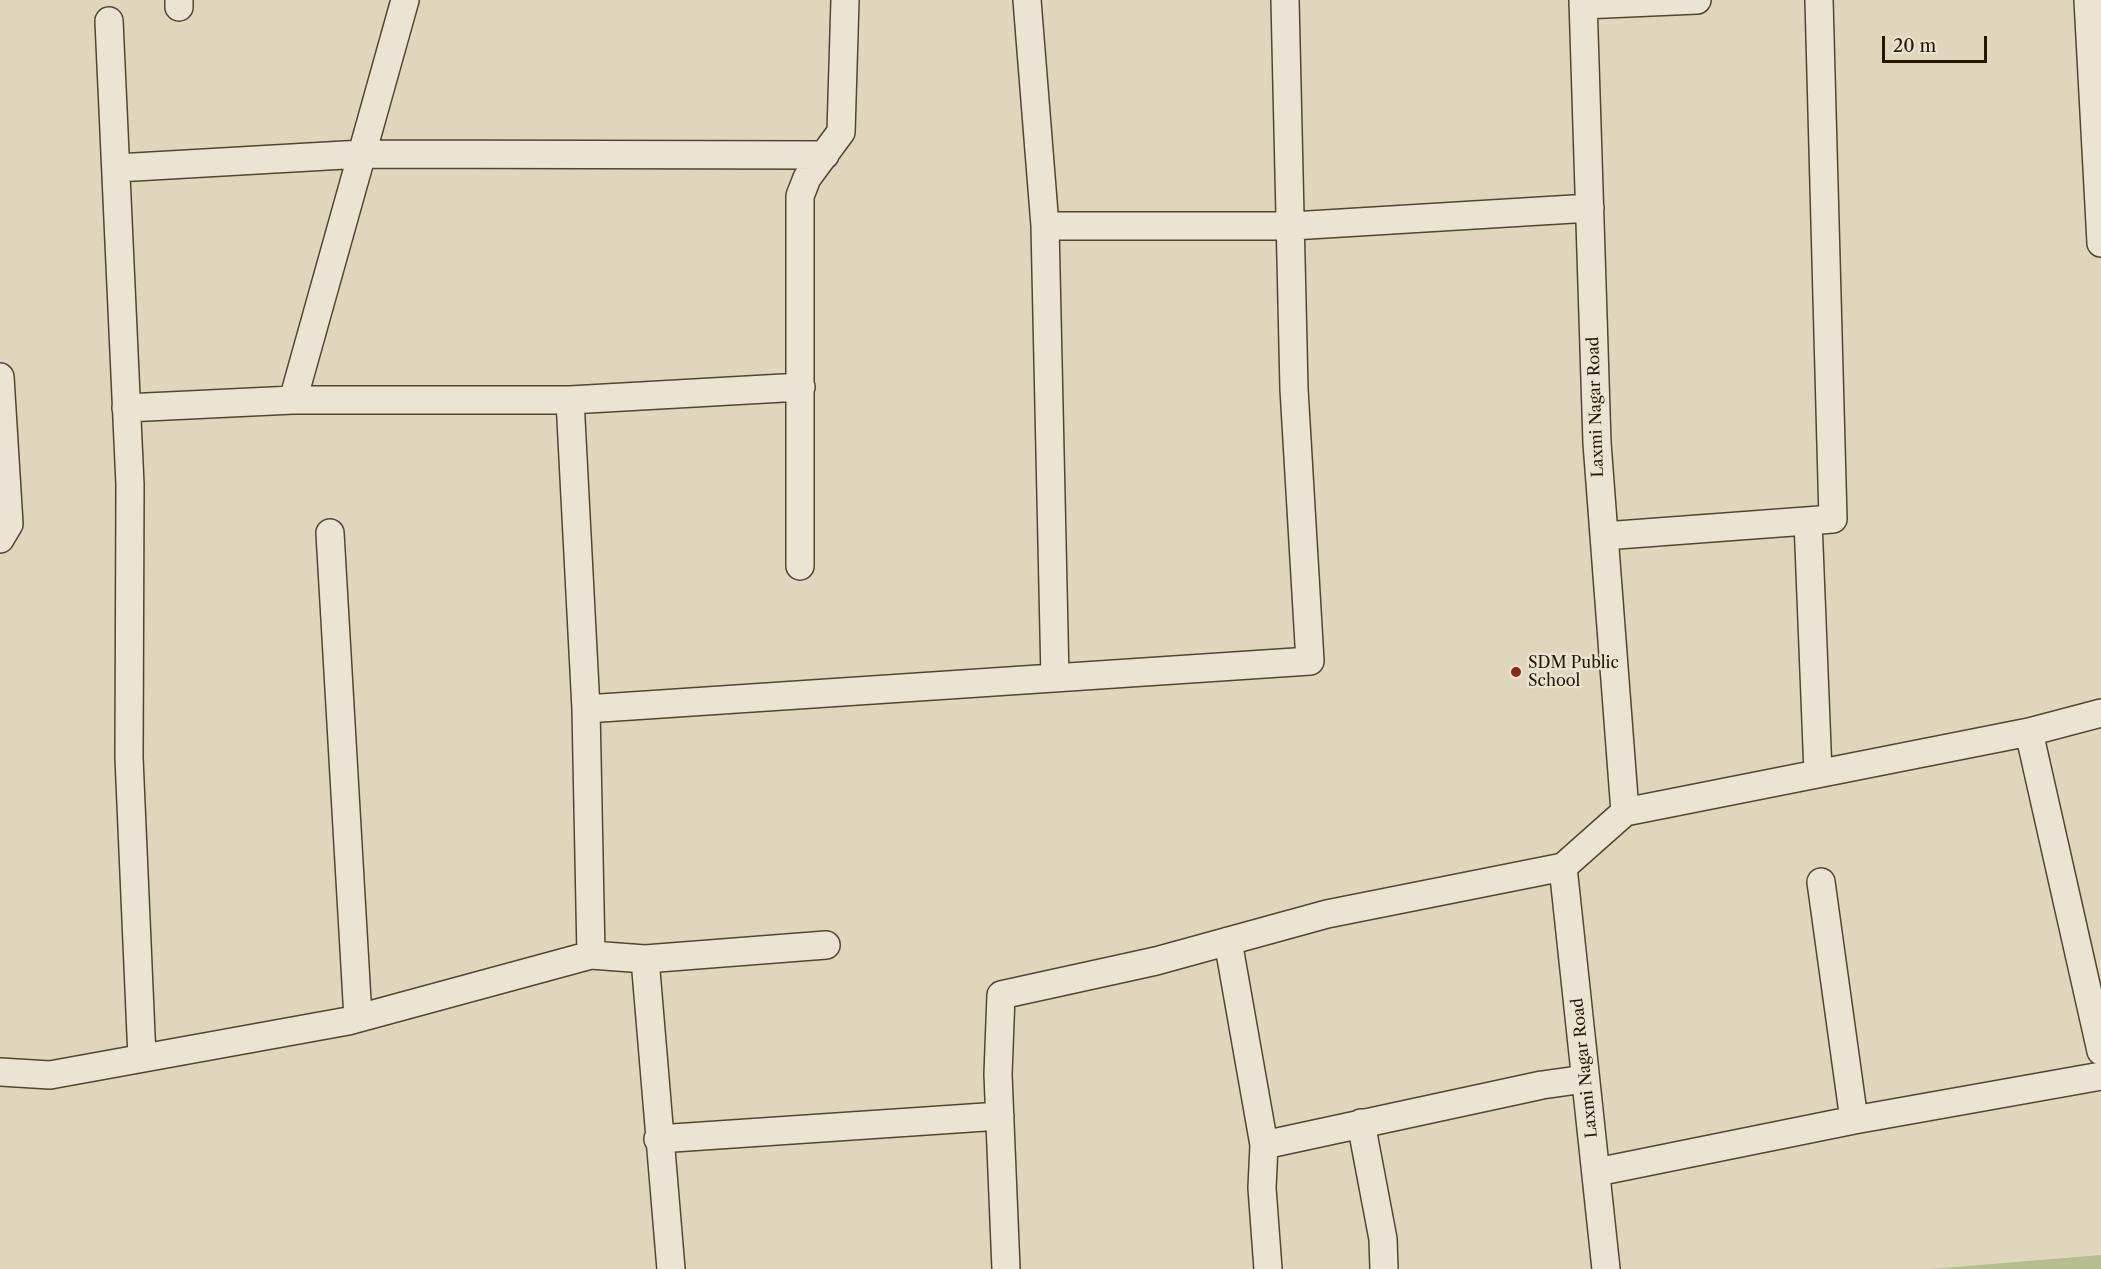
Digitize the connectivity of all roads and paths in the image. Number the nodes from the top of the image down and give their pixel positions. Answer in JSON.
{"nodes":[{"id":1,"x":405,"y":0,"type":"edge"},
{"id":2,"x":845,"y":0,"type":"edge"},
{"id":3,"x":1027,"y":0,"type":"edge"},
{"id":4,"x":1285,"y":0,"type":"edge"},
{"id":5,"x":1697,"y":0,"type":"edge"},
{"id":6,"x":1819,"y":0,"type":"edge"},
{"id":7,"x":2088,"y":0,"type":"edge"},
{"id":8,"x":1583,"y":3,"type":"edge"},
{"id":9,"x":109,"y":21,"type":"dead end"},
{"id":10,"x":2097,"y":82,"type":"edge"},
{"id":11,"x":362,"y":154,"type":"junction"},
{"id":12,"x":825,"y":155,"type":"junction"},
{"id":13,"x":117,"y":168,"type":"junction"},
{"id":14,"x":1590,"y":208,"type":"junction"},
{"id":15,"x":1045,"y":226,"type":"junction"},
{"id":16,"x":1292,"y":226,"type":"junction"},
{"id":17,"x":2101,"y":243,"type":"edge"},
{"id":18,"x":0,"y":377,"type":"edge"},
{"id":19,"x":801,"y":387,"type":"junction"},
{"id":20,"x":293,"y":400,"type":"junction"},
{"id":21,"x":570,"y":400,"type":"junction"},
{"id":22,"x":126,"y":408,"type":"junction"},
{"id":23,"x":1808,"y":520,"type":"junction"},
{"id":24,"x":330,"y":533,"type":"dead end"},
{"id":25,"x":1604,"y":536,"type":"junction"},
{"id":26,"x":0,"y":539,"type":"edge"},
{"id":27,"x":800,"y":566,"type":"dead end"},
{"id":28,"x":1055,"y":678,"type":"junction"},
{"id":29,"x":586,"y":708,"type":"junction"},
{"id":30,"x":2101,"y":713,"type":"edge"},
{"id":31,"x":2029,"y":732,"type":"junction"},
{"id":32,"x":1818,"y":773,"type":"junction"},
{"id":33,"x":1625,"y":812,"type":"junction"},
{"id":34,"x":1563,"y":867,"type":"junction"},
{"id":35,"x":1821,"y":882,"type":"dead end"},
{"id":36,"x":1228,"y":941,"type":"junction"},
{"id":37,"x":826,"y":945,"type":"dead end"},
{"id":38,"x":591,"y":955,"type":"junction"},
{"id":39,"x":645,"y":959,"type":"junction"},
{"id":40,"x":358,"y":1018,"type":"junction"},
{"id":41,"x":2101,"y":1052,"type":"edge"},
{"id":42,"x":142,"y":1058,"type":"junction"},
{"id":43,"x":0,"y":1072,"type":"edge"},
{"id":44,"x":2101,"y":1076,"type":"edge"},
{"id":45,"x":1585,"y":1079,"type":"junction"},
{"id":46,"x":1000,"y":1116,"type":"junction"},
{"id":47,"x":1854,"y":1120,"type":"junction"},
{"id":48,"x":1361,"y":1123,"type":"junction"},
{"id":49,"x":658,"y":1139,"type":"junction"},
{"id":50,"x":1264,"y":1145,"type":"junction"},
{"id":51,"x":1597,"y":1173,"type":"junction"},
{"id":52,"x":670,"y":1269,"type":"edge"},
{"id":53,"x":1006,"y":1269,"type":"edge"},
{"id":54,"x":1268,"y":1269,"type":"edge"},
{"id":55,"x":1384,"y":1269,"type":"edge"},
{"id":56,"x":1606,"y":1269,"type":"edge"}],
"edges":[{"from":1,"to":11,"type":"street"},
{"from":2,"to":12,"type":"street"},
{"from":3,"to":15,"type":"street"},
{"from":4,"to":16,"type":"street"},
{"from":5,"to":8,"type":"street"},
{"from":6,"to":23,"type":"street"},
{"from":7,"to":10,"type":"street"},
{"from":8,"to":14,"type":"street","name":"Laxmi Nagar Road"},
{"from":9,"to":13,"type":"street"},
{"from":10,"to":17,"type":"street"},
{"from":11,"to":12,"type":"street"},
{"from":11,"to":13,"type":"street"},
{"from":11,"to":20,"type":"street"},
{"from":12,"to":19,"type":"street"},
{"from":13,"to":22,"type":"street"},
{"from":14,"to":16,"type":"street"},
{"from":14,"to":25,"type":"street","name":"Laxmi Nagar Road"},
{"from":15,"to":16,"type":"street"},
{"from":15,"to":28,"type":"street"},
{"from":16,"to":28,"type":"street"},
{"from":18,"to":26,"type":"street"},
{"from":19,"to":21,"type":"street"},
{"from":19,"to":27,"type":"street"},
{"from":20,"to":21,"type":"street"},
{"from":20,"to":22,"type":"street"},
{"from":21,"to":29,"type":"street"},
{"from":22,"to":42,"type":"street"},
{"from":23,"to":25,"type":"street"},
{"from":23,"to":32,"type":"street"},
{"from":24,"to":40,"type":"street"},
{"from":25,"to":33,"type":"street","name":"Laxmi Nagar Road"},
{"from":28,"to":29,"type":"street"},
{"from":29,"to":38,"type":"street"},
{"from":30,"to":31,"type":"street"},
{"from":31,"to":32,"type":"street"},
{"from":31,"to":41,"type":"street"},
{"from":32,"to":33,"type":"street"},
{"from":33,"to":34,"type":"street"},
{"from":34,"to":36,"type":"street"},
{"from":34,"to":45,"type":"street","name":"Laxmi Nagar Road"},
{"from":35,"to":47,"type":"street"},
{"from":36,"to":46,"type":"street"},
{"from":36,"to":50,"type":"street"},
{"from":37,"to":39,"type":"street"},
{"from":38,"to":39,"type":"street"},
{"from":38,"to":40,"type":"street"},
{"from":39,"to":49,"type":"street"},
{"from":40,"to":42,"type":"street"},
{"from":42,"to":43,"type":"street"},
{"from":44,"to":47,"type":"street"},
{"from":45,"to":48,"type":"street"},
{"from":45,"to":51,"type":"street","name":"Laxmi Nagar Road"},
{"from":46,"to":49,"type":"street"},
{"from":46,"to":53,"type":"street"},
{"from":47,"to":51,"type":"street"},
{"from":48,"to":50,"type":"street"},
{"from":48,"to":55,"type":"street"},
{"from":49,"to":52,"type":"street"},
{"from":50,"to":54,"type":"street"},
{"from":51,"to":56,"type":"street","name":"Laxmi Nagar Road"}]}
